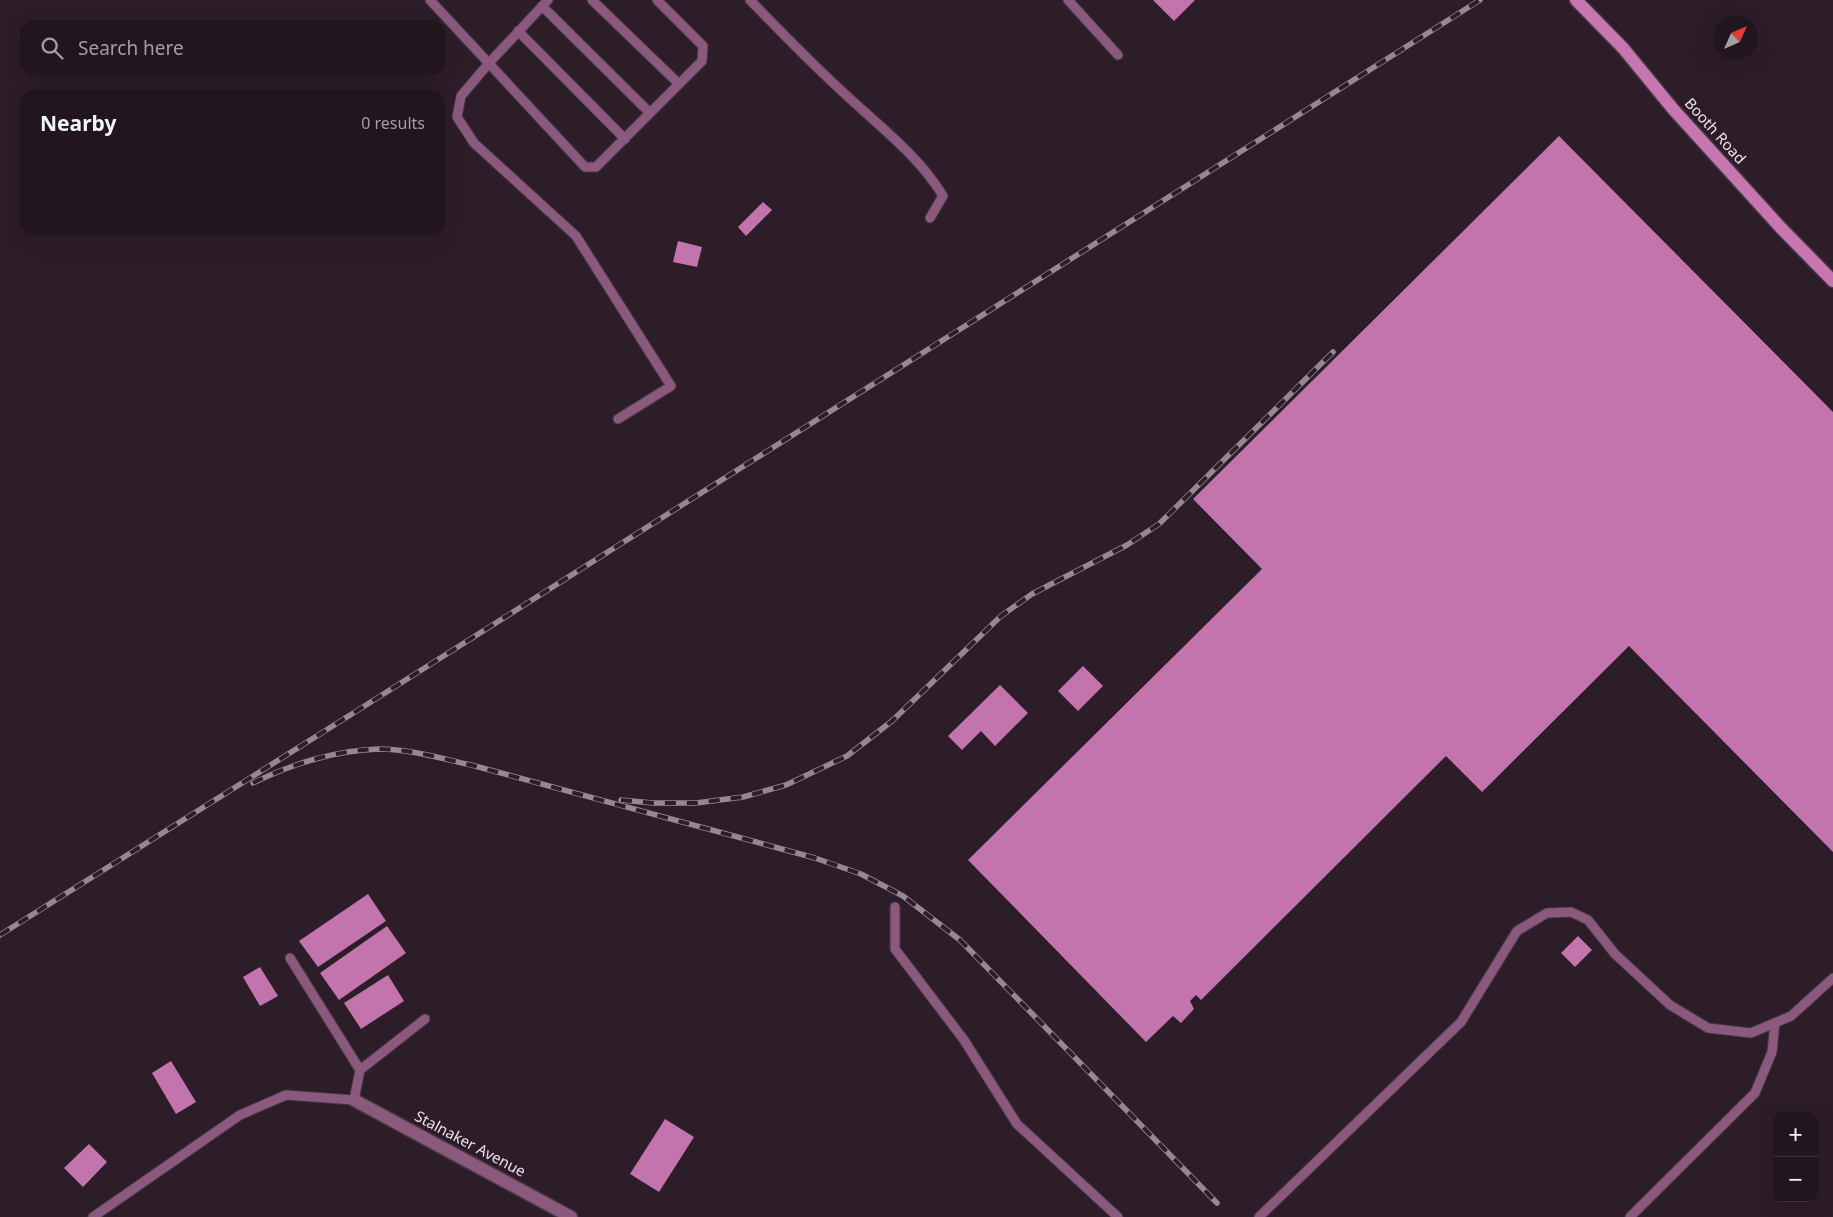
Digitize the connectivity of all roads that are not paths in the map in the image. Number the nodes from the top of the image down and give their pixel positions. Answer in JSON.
{"nodes":[{"id":1,"x":430,"y":0,"type":"edge"},
{"id":2,"x":592,"y":0,"type":"edge"},
{"id":3,"x":657,"y":0,"type":"edge"},
{"id":4,"x":750,"y":0,"type":"edge"},
{"id":5,"x":1068,"y":0,"type":"edge"},
{"id":6,"x":1576,"y":0,"type":"edge"},
{"id":7,"x":545,"y":3,"type":"edge"},
{"id":8,"x":518,"y":31,"type":"junction"},
{"id":9,"x":1118,"y":55,"type":"dead end"},
{"id":10,"x":489,"y":63,"type":"junction"},
{"id":11,"x":678,"y":83,"type":"junction"},
{"id":12,"x":650,"y":113,"type":"junction"},
{"id":13,"x":625,"y":138,"type":"junction"},
{"id":14,"x":930,"y":218,"type":"dead end"},
{"id":15,"x":1833,"y":281,"type":"edge"},
{"id":16,"x":618,"y":419,"type":"dead end"},
{"id":17,"x":895,"y":907,"type":"dead end"},
{"id":18,"x":290,"y":958,"type":"dead end"},
{"id":19,"x":1833,"y":978,"type":"edge"},
{"id":20,"x":425,"y":1019,"type":"dead end"},
{"id":21,"x":1775,"y":1023,"type":"junction"},
{"id":22,"x":360,"y":1070,"type":"junction"},
{"id":23,"x":354,"y":1100,"type":"junction"},
{"id":24,"x":93,"y":1217,"type":"edge"},
{"id":25,"x":571,"y":1217,"type":"edge"},
{"id":26,"x":1118,"y":1217,"type":"edge"},
{"id":27,"x":1259,"y":1217,"type":"edge"},
{"id":28,"x":1630,"y":1217,"type":"edge"}],
"edges":[{"from":1,"to":10,"type":"lane"},
{"from":2,"to":11,"type":"lane"},
{"from":3,"to":11,"type":"lane"},
{"from":4,"to":14,"type":"lane"},
{"from":5,"to":9,"type":"lane"},
{"from":6,"to":15,"type":"street","name":"Booth Road"},
{"from":7,"to":8,"type":"lane"},
{"from":7,"to":12,"type":"lane"},
{"from":8,"to":10,"type":"lane"},
{"from":8,"to":13,"type":"lane"},
{"from":10,"to":13,"type":"lane"},
{"from":10,"to":16,"type":"lane"},
{"from":11,"to":12,"type":"lane"},
{"from":12,"to":13,"type":"lane"},
{"from":17,"to":26,"type":"lane"},
{"from":18,"to":22,"type":"lane"},
{"from":19,"to":21,"type":"lane"},
{"from":20,"to":22,"type":"lane"},
{"from":21,"to":27,"type":"lane"},
{"from":21,"to":28,"type":"lane"},
{"from":22,"to":23,"type":"lane"},
{"from":23,"to":24,"type":"lane"},
{"from":23,"to":25,"type":"street","name":"Stalnaker Avenue"}]}
